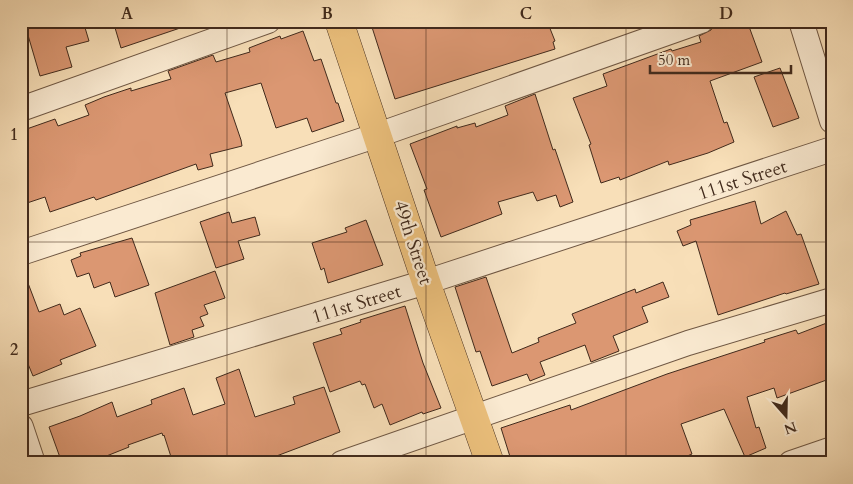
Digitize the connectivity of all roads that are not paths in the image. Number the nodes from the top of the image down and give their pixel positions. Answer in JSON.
{"nodes":[{"id":1,"x":268,"y":21,"type":"edge"},
{"id":2,"x":339,"y":21,"type":"edge"},
{"id":3,"x":701,"y":21,"type":"edge"},
{"id":4,"x":801,"y":21,"type":"edge"},
{"id":5,"x":21,"y":109,"type":"edge"},
{"id":6,"x":832,"y":121,"type":"edge"},
{"id":7,"x":378,"y":135,"type":"junction"},
{"id":8,"x":832,"y":149,"type":"edge"},
{"id":9,"x":21,"y":253,"type":"edge"},
{"id":10,"x":426,"y":282,"type":"junction"},
{"id":11,"x":832,"y":300,"type":"edge"},
{"id":12,"x":21,"y":404,"type":"edge"},
{"id":13,"x":475,"y":418,"type":"junction"},
{"id":14,"x":21,"y":427,"type":"edge"},
{"id":15,"x":832,"y":449,"type":"edge"},
{"id":16,"x":33,"y":463,"type":"edge"},
{"id":17,"x":342,"y":463,"type":"edge"},
{"id":18,"x":490,"y":463,"type":"edge"},
{"id":19,"x":791,"y":463,"type":"edge"}],
"edges":[{"from":1,"to":5,"type":"street"},
{"from":2,"to":7,"type":"main road","name":"49th Street"},
{"from":3,"to":7,"type":"street"},
{"from":4,"to":6,"type":"street"},
{"from":7,"to":9,"type":"street"},
{"from":7,"to":10,"type":"main road","name":"49th Street"},
{"from":8,"to":10,"type":"street","name":"111st Street"},
{"from":10,"to":12,"type":"street","name":"111st Street"},
{"from":10,"to":13,"type":"main road","name":"49th Street"},
{"from":11,"to":13,"type":"street"},
{"from":13,"to":17,"type":"street"},
{"from":13,"to":18,"type":"main road","name":"49th Street"},
{"from":14,"to":16,"type":"street"},
{"from":15,"to":19,"type":"street"}]}
